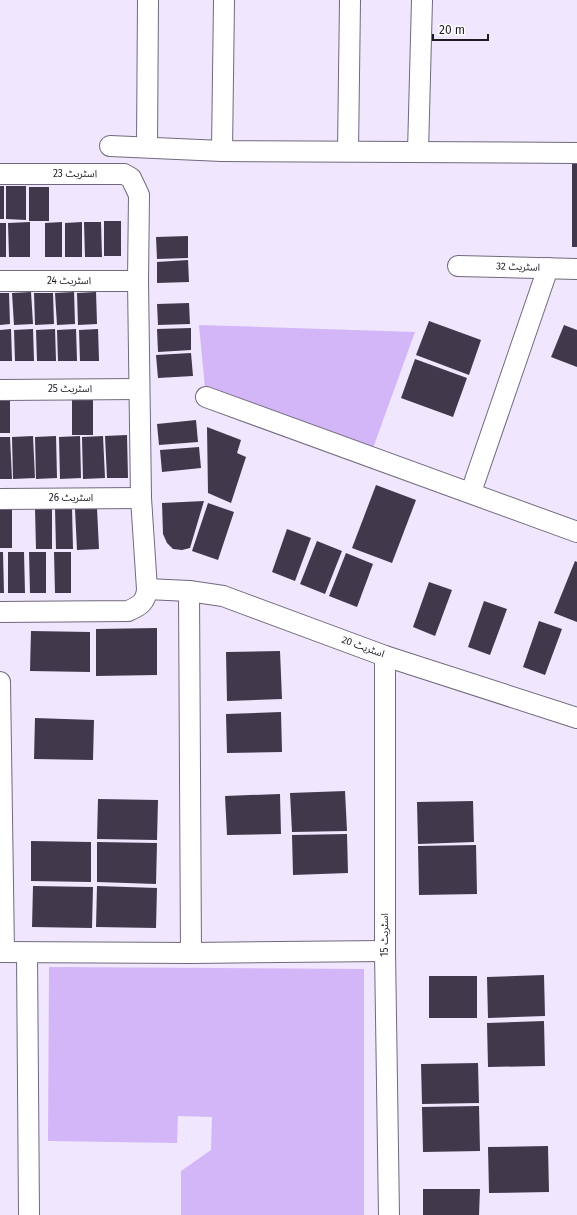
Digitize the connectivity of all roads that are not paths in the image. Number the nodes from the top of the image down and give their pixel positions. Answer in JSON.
{"nodes":[{"id":1,"x":148,"y":0,"type":"edge"},
{"id":2,"x":224,"y":0,"type":"edge"},
{"id":3,"x":350,"y":0,"type":"edge"},
{"id":4,"x":422,"y":0,"type":"edge"},
{"id":5,"x":110,"y":146,"type":"dead end"},
{"id":6,"x":146,"y":146,"type":"junction"},
{"id":7,"x":222,"y":151,"type":"junction"},
{"id":8,"x":348,"y":151,"type":"junction"},
{"id":9,"x":418,"y":152,"type":"junction"},
{"id":10,"x":577,"y":153,"type":"edge"},
{"id":11,"x":0,"y":174,"type":"edge"},
{"id":12,"x":458,"y":266,"type":"dead end"},
{"id":13,"x":548,"y":268,"type":"junction"},
{"id":14,"x":577,"y":269,"type":"edge"},
{"id":15,"x":138,"y":280,"type":"junction"},
{"id":16,"x":0,"y":281,"type":"edge"},
{"id":17,"x":139,"y":389,"type":"junction"},
{"id":18,"x":0,"y":390,"type":"edge"},
{"id":19,"x":206,"y":397,"type":"dead end"},
{"id":20,"x":471,"y":492,"type":"junction"},
{"id":21,"x":142,"y":498,"type":"junction"},
{"id":22,"x":0,"y":499,"type":"edge"},
{"id":23,"x":577,"y":532,"type":"edge"},
{"id":24,"x":147,"y":589,"type":"junction"},
{"id":25,"x":189,"y":591,"type":"junction"},
{"id":26,"x":0,"y":612,"type":"edge"},
{"id":27,"x":385,"y":656,"type":"junction"},
{"id":28,"x":0,"y":682,"type":"edge"},
{"id":29,"x":577,"y":718,"type":"edge"},
{"id":30,"x":385,"y":951,"type":"junction"},
{"id":31,"x":2,"y":952,"type":"edge"},
{"id":32,"x":28,"y":953,"type":"junction"},
{"id":33,"x":192,"y":953,"type":"junction"},
{"id":34,"x":29,"y":1215,"type":"edge"},
{"id":35,"x":389,"y":1215,"type":"edge"}],
"edges":[{"from":1,"to":6,"type":"street"},
{"from":2,"to":7,"type":"street"},
{"from":3,"to":8,"type":"street"},
{"from":4,"to":9,"type":"street"},
{"from":5,"to":6,"type":"street"},
{"from":6,"to":7,"type":"street"},
{"from":7,"to":8,"type":"street"},
{"from":8,"to":9,"type":"street"},
{"from":9,"to":10,"type":"street"},
{"from":11,"to":15,"type":"street","name":"اسٹریٹ 23"},
{"from":12,"to":13,"type":"street","name":"اسٹریٹ 32"},
{"from":13,"to":14,"type":"street","name":"اسٹریٹ 32"},
{"from":13,"to":20,"type":"street"},
{"from":15,"to":16,"type":"street","name":"اسٹریٹ 24"},
{"from":15,"to":17,"type":"street"},
{"from":17,"to":18,"type":"street","name":"اسٹریٹ 25"},
{"from":17,"to":21,"type":"street"},
{"from":19,"to":20,"type":"street"},
{"from":20,"to":23,"type":"street"},
{"from":21,"to":22,"type":"street","name":"اسٹریٹ 26"},
{"from":21,"to":24,"type":"street"},
{"from":24,"to":25,"type":"street","name":"اسٹریٹ 20"},
{"from":24,"to":26,"type":"street"},
{"from":25,"to":27,"type":"street","name":"اسٹریٹ 20"},
{"from":25,"to":33,"type":"street"},
{"from":27,"to":29,"type":"street","name":"اسٹریٹ 20"},
{"from":27,"to":30,"type":"street","name":"اسٹریٹ 15"},
{"from":28,"to":31,"type":"street"},
{"from":30,"to":33,"type":"street"},
{"from":30,"to":35,"type":"street","name":"اسٹریٹ 15"},
{"from":31,"to":32,"type":"street"},
{"from":32,"to":33,"type":"street"},
{"from":32,"to":34,"type":"street"}]}
